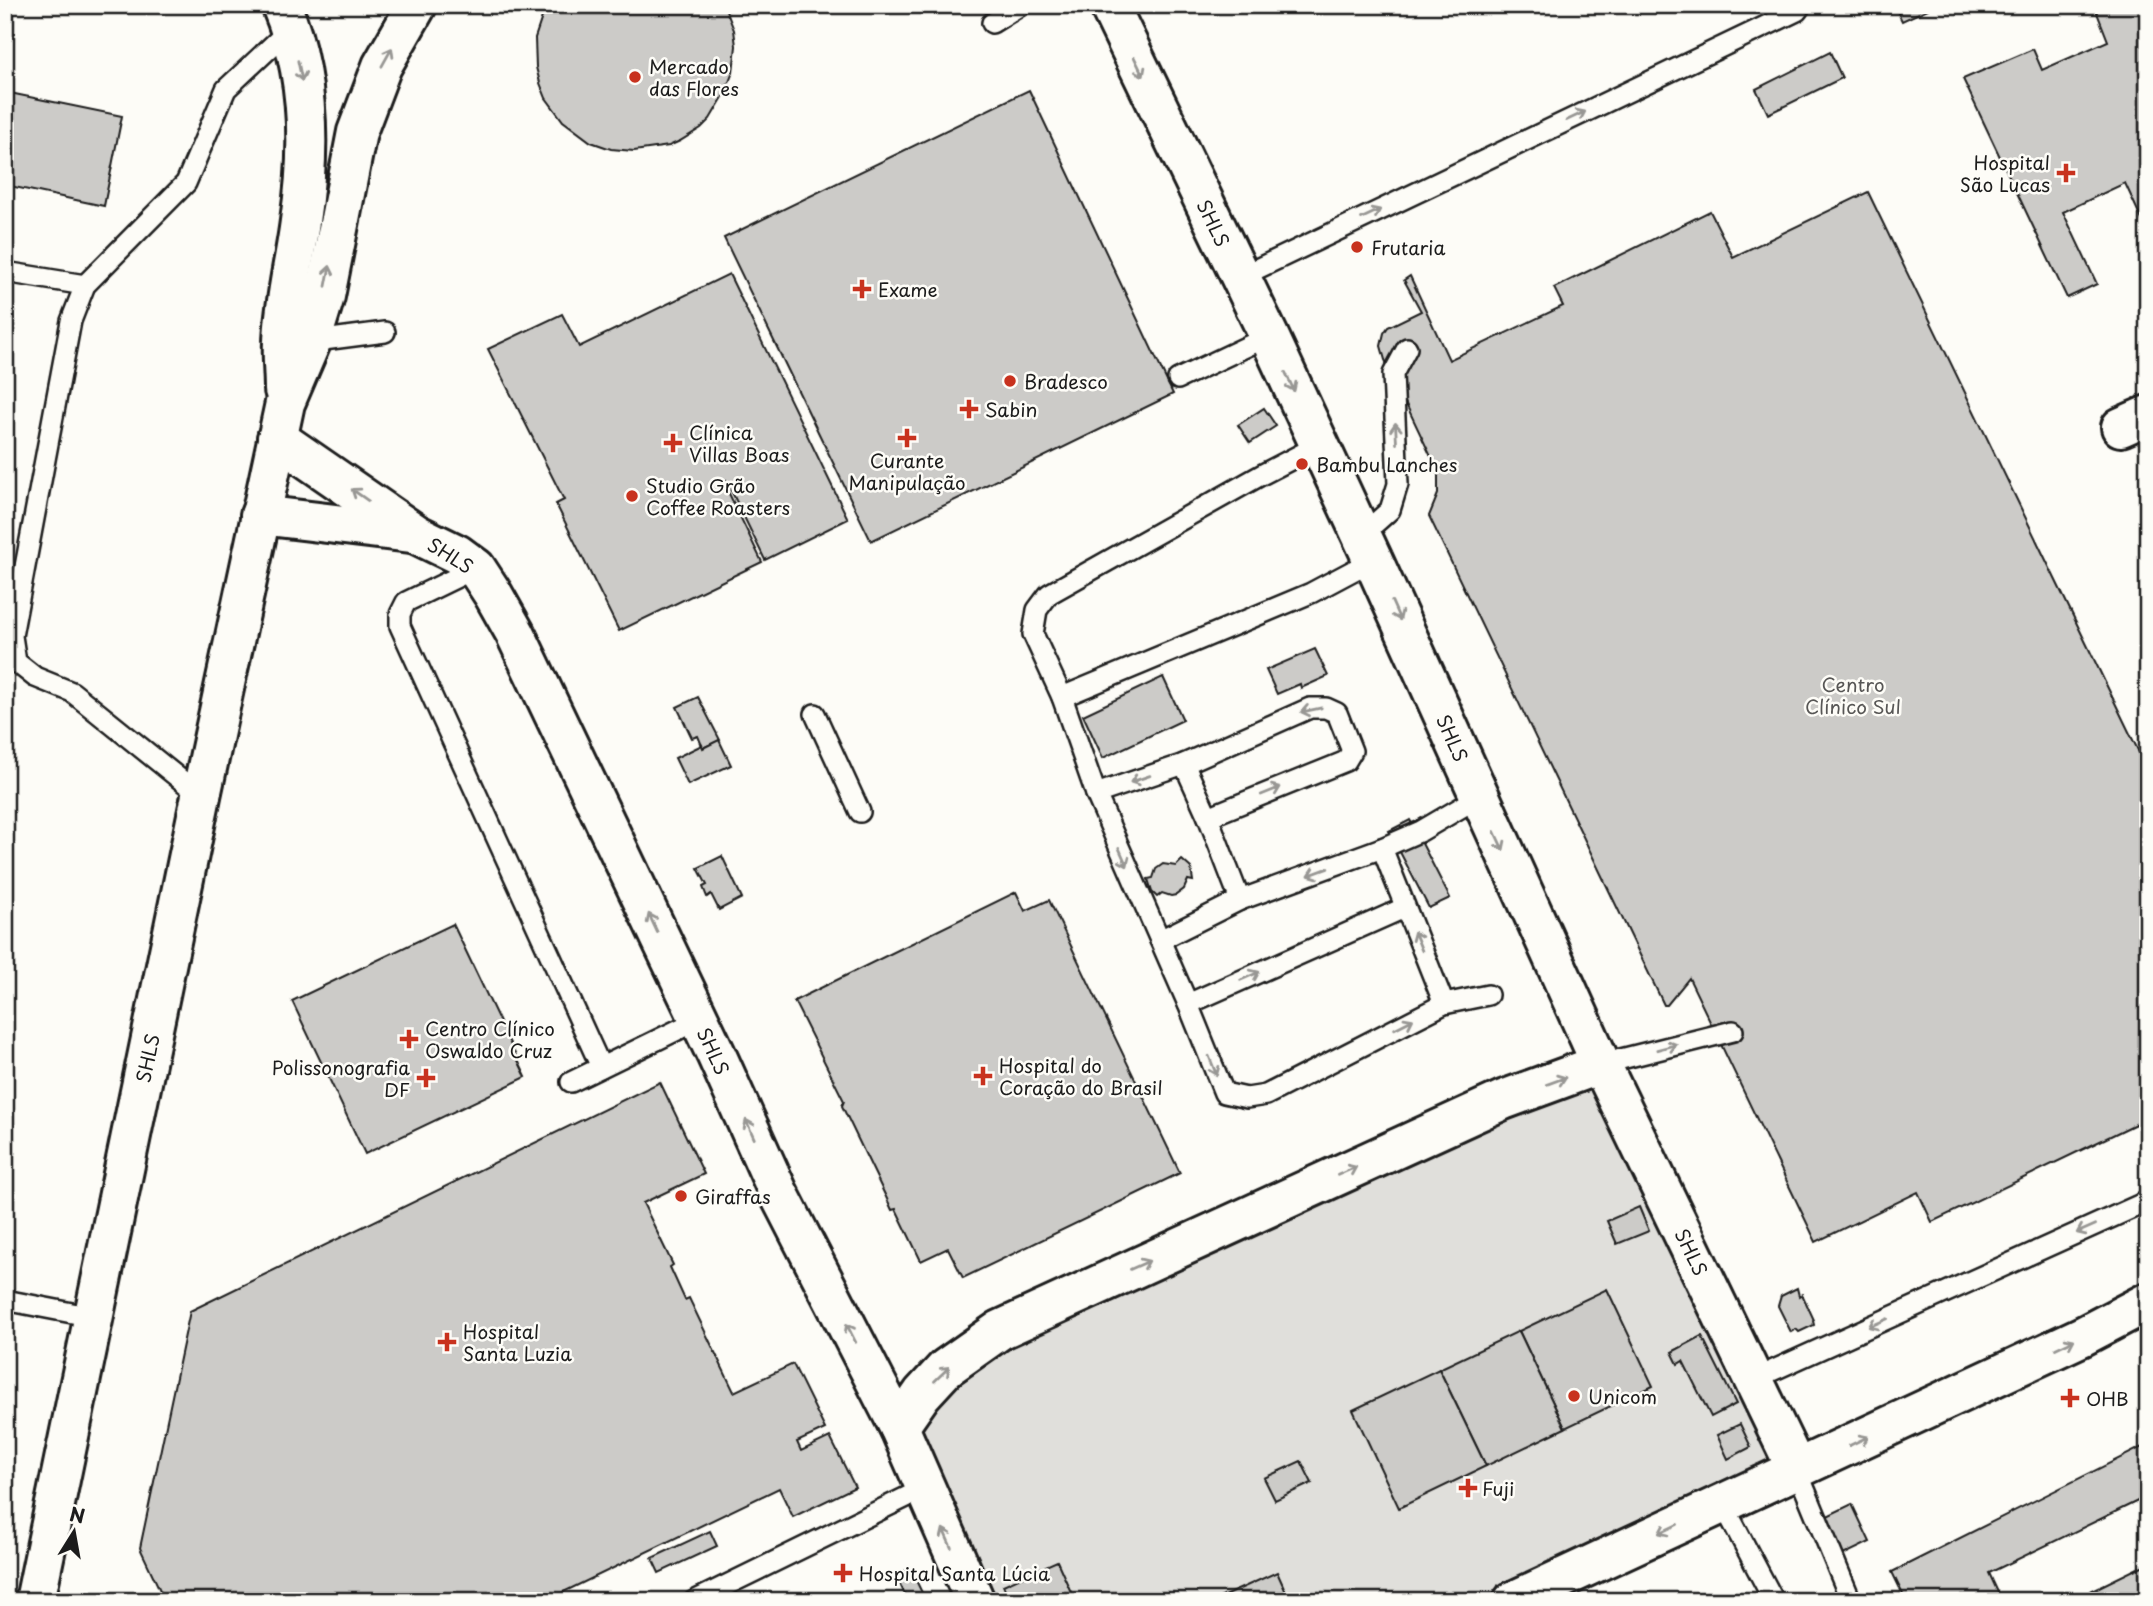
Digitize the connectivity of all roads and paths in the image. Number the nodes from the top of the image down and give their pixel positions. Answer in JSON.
{"nodes":[{"id":1,"x":417,"y":5,"type":"edge"},
{"id":2,"x":1021,"y":5,"type":"edge"},
{"id":3,"x":1109,"y":5,"type":"edge"},
{"id":4,"x":1801,"y":5,"type":"edge"},
{"id":5,"x":286,"y":17,"type":"edge"},
{"id":6,"x":992,"y":23,"type":"dead end"},
{"id":7,"x":5,"y":272,"type":"edge"},
{"id":8,"x":1240,"y":277,"type":"junction"},
{"id":9,"x":85,"y":285,"type":"junction"},
{"id":10,"x":385,"y":332,"type":"dead end"},
{"id":11,"x":1269,"y":336,"type":"junction"},
{"id":12,"x":297,"y":342,"type":"junction"},
{"id":13,"x":1407,"y":348,"type":"dead end"},
{"id":14,"x":1178,"y":379,"type":"dead end"},
{"id":15,"x":281,"y":420,"type":"junction"},
{"id":16,"x":1319,"y":445,"type":"junction"},
{"id":17,"x":260,"y":515,"type":"junction"},
{"id":18,"x":416,"y":534,"type":"junction"},
{"id":19,"x":1367,"y":548,"type":"junction"},
{"id":20,"x":476,"y":568,"type":"junction"},
{"id":21,"x":1062,"y":697,"type":"junction"},
{"id":22,"x":816,"y":714,"type":"dead end"},
{"id":23,"x":1184,"y":764,"type":"junction"},
{"id":24,"x":1096,"y":794,"type":"junction"},
{"id":25,"x":201,"y":796,"type":"junction"},
{"id":26,"x":1479,"y":797,"type":"junction"},
{"id":27,"x":860,"y":812,"type":"dead end"},
{"id":28,"x":1208,"y":817,"type":"junction"},
{"id":29,"x":1382,"y":848,"type":"junction"},
{"id":30,"x":1240,"y":900,"type":"junction"},
{"id":31,"x":1404,"y":908,"type":"junction"},
{"id":32,"x":1160,"y":940,"type":"junction"},
{"id":33,"x":1489,"y":995,"type":"dead end"},
{"id":34,"x":1188,"y":1004,"type":"junction"},
{"id":35,"x":1444,"y":1004,"type":"junction"},
{"id":36,"x":700,"y":1019,"type":"junction"},
{"id":37,"x":1732,"y":1031,"type":"dead end"},
{"id":38,"x":1601,"y":1064,"type":"junction"},
{"id":39,"x":601,"y":1067,"type":"junction"},
{"id":40,"x":571,"y":1082,"type":"dead end"},
{"id":41,"x":2148,"y":1201,"type":"edge"},
{"id":42,"x":5,"y":1300,"type":"edge"},
{"id":43,"x":2148,"y":1302,"type":"edge"},
{"id":44,"x":93,"y":1317,"type":"junction"},
{"id":45,"x":1754,"y":1379,"type":"junction"},
{"id":46,"x":899,"y":1427,"type":"junction"},
{"id":47,"x":1797,"y":1470,"type":"junction"},
{"id":48,"x":925,"y":1488,"type":"junction"},
{"id":49,"x":1723,"y":1504,"type":"junction"},
{"id":50,"x":38,"y":1583,"type":"edge"},
{"id":51,"x":54,"y":1601,"type":"edge"},
{"id":52,"x":694,"y":1601,"type":"edge"},
{"id":53,"x":975,"y":1601,"type":"edge"},
{"id":54,"x":1513,"y":1601,"type":"edge"},
{"id":55,"x":1774,"y":1601,"type":"edge"},
{"id":56,"x":1851,"y":1601,"type":"edge"}],
"edges":[{"from":12,"to":1,"type":"street","name":"SHLS","one_way":true},
{"from":2,"to":6,"type":"lane"},
{"from":3,"to":8,"type":"street","name":"SHLS","one_way":true},
{"from":8,"to":4,"type":"lane","one_way":true},
{"from":5,"to":9,"type":"lane"},
{"from":5,"to":12,"type":"street","name":"SHLS","one_way":true},
{"from":7,"to":9,"type":"lane"},
{"from":8,"to":11,"type":"street","name":"SHLS"},
{"from":9,"to":25,"type":"lane"},
{"from":10,"to":12,"type":"lane"},
{"from":11,"to":14,"type":"lane"},
{"from":11,"to":16,"type":"street","name":"SHLS","one_way":true},
{"from":12,"to":15,"type":"street","name":"SHLS"},
{"from":19,"to":13,"type":"lane","one_way":true},
{"from":15,"to":17,"type":"street","name":"SHLS"},
{"from":18,"to":15,"type":"street","name":"SHLS","one_way":true},
{"from":16,"to":19,"type":"street","name":"SHLS"},
{"from":16,"to":21,"type":"lane"},
{"from":17,"to":18,"type":"street","name":"SHLS"},
{"from":17,"to":25,"type":"street","name":"SHLS"},
{"from":18,"to":20,"type":"street","name":"SHLS"},
{"from":19,"to":21,"type":"lane"},
{"from":19,"to":26,"type":"street","name":"SHLS","one_way":true},
{"from":36,"to":20,"type":"street","name":"SHLS","one_way":true},
{"from":20,"to":39,"type":"lane"},
{"from":21,"to":24,"type":"lane"},
{"from":22,"to":27,"type":"lane"},
{"from":23,"to":24,"type":"lane","one_way":true},
{"from":23,"to":28,"type":"lane"},
{"from":28,"to":23,"type":"lane","one_way":true},
{"from":24,"to":32,"type":"lane","one_way":true},
{"from":25,"to":44,"type":"street","name":"SHLS"},
{"from":26,"to":29,"type":"lane"},
{"from":26,"to":38,"type":"street","name":"SHLS","one_way":true},
{"from":28,"to":30,"type":"lane"},
{"from":29,"to":30,"type":"lane","one_way":true},
{"from":29,"to":31,"type":"lane"},
{"from":30,"to":32,"type":"lane"},
{"from":34,"to":31,"type":"lane","one_way":true},
{"from":35,"to":31,"type":"lane","one_way":true},
{"from":32,"to":34,"type":"lane"},
{"from":33,"to":35,"type":"lane"},
{"from":34,"to":35,"type":"lane","one_way":true},
{"from":36,"to":39,"type":"lane"},
{"from":46,"to":36,"type":"street","name":"SHLS","one_way":true},
{"from":38,"to":37,"type":"lane","one_way":true},
{"from":38,"to":45,"type":"street","name":"SHLS"},
{"from":46,"to":38,"type":"street","one_way":true},
{"from":39,"to":40,"type":"lane"},
{"from":41,"to":45,"type":"lane","one_way":true},
{"from":42,"to":44,"type":"lane"},
{"from":47,"to":43,"type":"street","one_way":true},
{"from":44,"to":50,"type":"street","name":"SHLS"},
{"from":45,"to":47,"type":"street","name":"SHLS"},
{"from":46,"to":48,"type":"street","name":"SHLS"},
{"from":47,"to":49,"type":"street"},
{"from":47,"to":56,"type":"lane"},
{"from":48,"to":52,"type":"lane"},
{"from":53,"to":48,"type":"street","name":"SHLS","one_way":true},
{"from":49,"to":54,"type":"street","one_way":true},
{"from":49,"to":55,"type":"lane"},
{"from":50,"to":51,"type":"street"}]}
